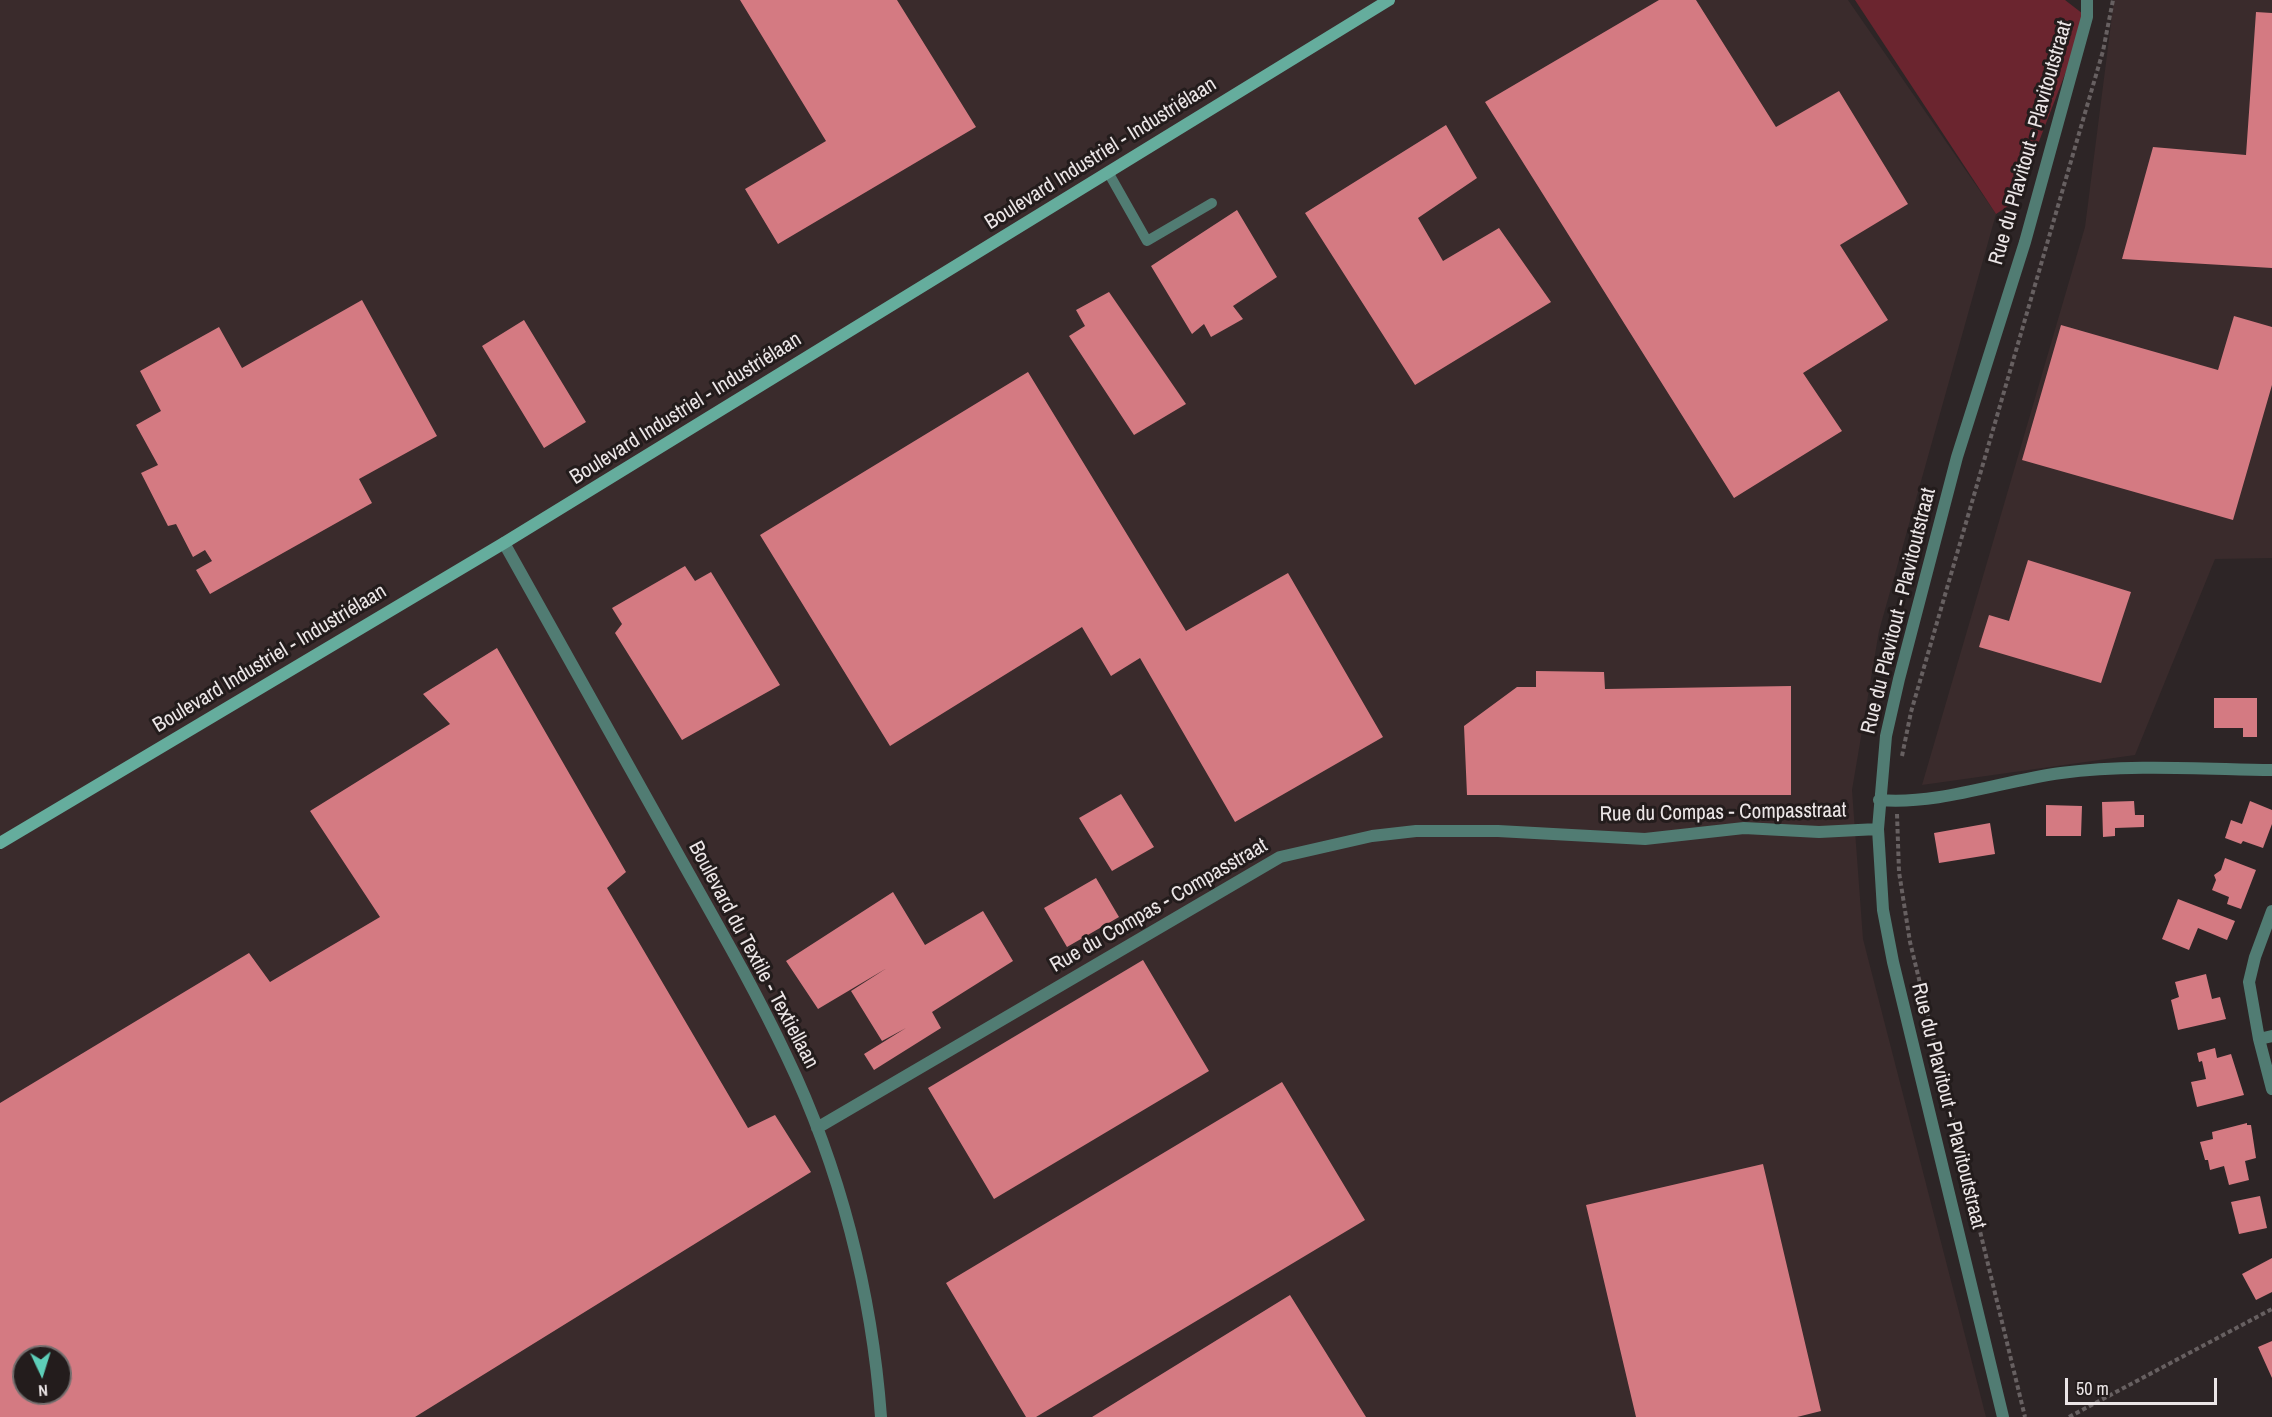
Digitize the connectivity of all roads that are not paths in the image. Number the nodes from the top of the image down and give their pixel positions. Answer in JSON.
{"nodes":[{"id":1,"x":1389,"y":0,"type":"edge"},
{"id":2,"x":2087,"y":0,"type":"edge"},
{"id":3,"x":1108,"y":172,"type":"junction"},
{"id":4,"x":1212,"y":203,"type":"dead end"},
{"id":5,"x":504,"y":543,"type":"junction"},
{"id":6,"x":2272,"y":770,"type":"edge"},
{"id":7,"x":1879,"y":800,"type":"junction"},
{"id":8,"x":1878,"y":829,"type":"junction"},
{"id":9,"x":0,"y":843,"type":"edge"},
{"id":10,"x":2272,"y":911,"type":"edge"},
{"id":11,"x":2266,"y":1038,"type":"edge"},
{"id":12,"x":2272,"y":1089,"type":"edge"},
{"id":13,"x":817,"y":1128,"type":"junction"},
{"id":14,"x":881,"y":1417,"type":"edge"},
{"id":15,"x":2003,"y":1417,"type":"edge"}],
"edges":[{"from":1,"to":3,"type":"main road","name":"Boulevard Industriel - Industriélaan"},
{"from":2,"to":7,"type":"street","name":"Rue du Plavitout - Plavitoutstraat"},
{"from":3,"to":4,"type":"lane"},
{"from":3,"to":5,"type":"main road","name":"Boulevard Industriel - Industriélaan"},
{"from":5,"to":9,"type":"main road","name":"Boulevard Industriel - Industriélaan"},
{"from":5,"to":13,"type":"street","name":"Boulevard du Textile - Textiellaan"},
{"from":6,"to":7,"type":"street"},
{"from":7,"to":8,"type":"street","name":"Rue du Plavitout - Plavitoutstraat"},
{"from":8,"to":13,"type":"street","name":"Rue du Compas - Compasstraat"},
{"from":8,"to":15,"type":"street","name":"Rue du Plavitout - Plavitoutstraat"},
{"from":10,"to":11,"type":"street"},
{"from":11,"to":12,"type":"street"},
{"from":13,"to":14,"type":"street","name":"Boulevard du Textile - Textiellaan"}]}
